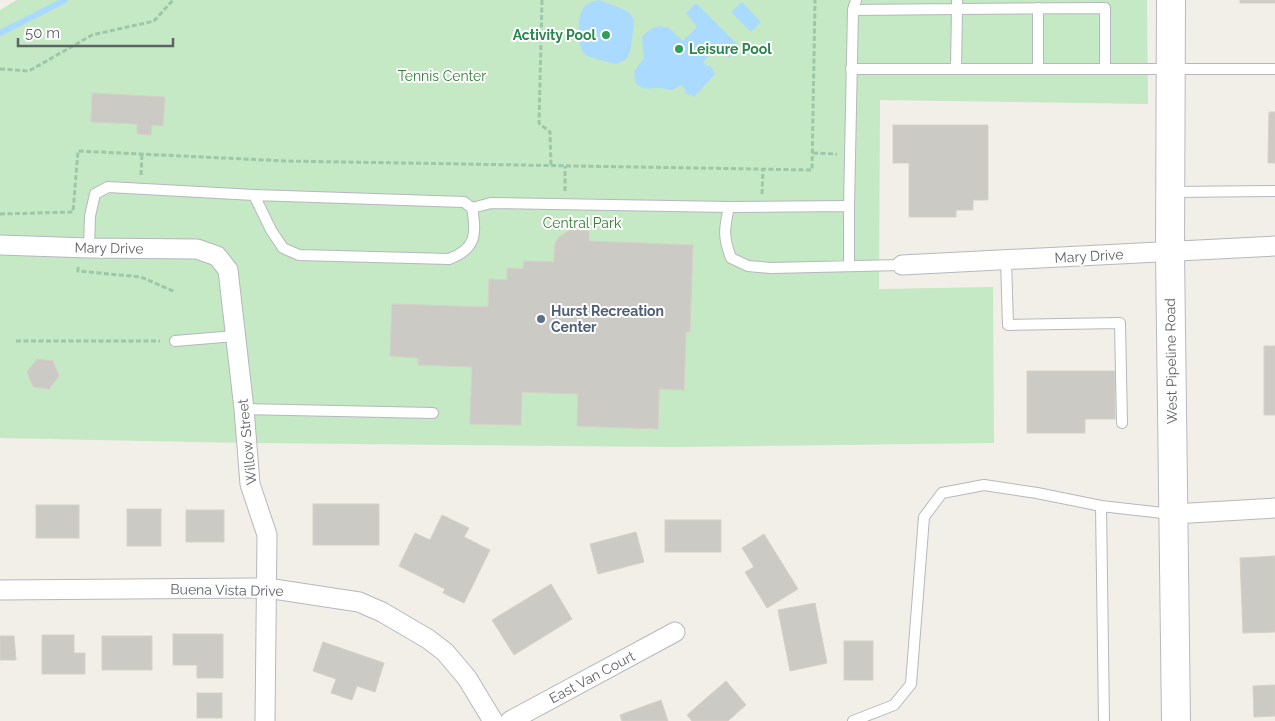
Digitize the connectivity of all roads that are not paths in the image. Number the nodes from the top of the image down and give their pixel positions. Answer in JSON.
{"nodes":[{"id":1,"x":1171,"y":0,"type":"edge"},
{"id":2,"x":957,"y":4,"type":"edge"},
{"id":3,"x":855,"y":5,"type":"edge"},
{"id":4,"x":1038,"y":8,"type":"junction"},
{"id":5,"x":1105,"y":68,"type":"junction"},
{"id":6,"x":1170,"y":68,"type":"junction"},
{"id":7,"x":851,"y":69,"type":"junction"},
{"id":8,"x":956,"y":69,"type":"junction"},
{"id":9,"x":1038,"y":69,"type":"junction"},
{"id":10,"x":1275,"y":69,"type":"edge"},
{"id":11,"x":1275,"y":191,"type":"edge"},
{"id":12,"x":1170,"y":192,"type":"junction"},
{"id":13,"x":254,"y":195,"type":"junction"},
{"id":14,"x":849,"y":206,"type":"junction"},
{"id":15,"x":729,"y":207,"type":"junction"},
{"id":16,"x":472,"y":208,"type":"junction"},
{"id":17,"x":0,"y":245,"type":"edge"},
{"id":18,"x":1275,"y":246,"type":"edge"},
{"id":19,"x":89,"y":248,"type":"junction"},
{"id":20,"x":1170,"y":252,"type":"junction"},
{"id":21,"x":217,"y":256,"type":"joint"},
{"id":22,"x":1006,"y":260,"type":"junction"},
{"id":23,"x":902,"y":265,"type":"joint"},
{"id":24,"x":849,"y":266,"type":"junction"},
{"id":25,"x":234,"y":336,"type":"junction"},
{"id":26,"x":175,"y":341,"type":"road end"},
{"id":27,"x":244,"y":410,"type":"junction"},
{"id":28,"x":433,"y":413,"type":"dead end"},
{"id":29,"x":1122,"y":423,"type":"dead end"},
{"id":30,"x":1101,"y":506,"type":"junction"},
{"id":31,"x":1275,"y":508,"type":"edge"},
{"id":32,"x":1173,"y":514,"type":"junction"},
{"id":33,"x":267,"y":588,"type":"junction"},
{"id":34,"x":0,"y":590,"type":"edge"},
{"id":35,"x":675,"y":632,"type":"dead end"},
{"id":36,"x":265,"y":721,"type":"edge"},
{"id":37,"x":493,"y":721,"type":"edge"},
{"id":38,"x":510,"y":721,"type":"edge"},
{"id":39,"x":853,"y":721,"type":"edge"},
{"id":40,"x":1104,"y":721,"type":"edge"},
{"id":41,"x":1176,"y":721,"type":"edge"}],
"edges":[{"from":1,"to":6,"type":"main road","name":"West Pipeline Road"},
{"from":2,"to":3,"type":"lane"},
{"from":2,"to":4,"type":"lane"},
{"from":2,"to":8,"type":"lane"},
{"from":3,"to":7,"type":"lane"},
{"from":4,"to":5,"type":"lane"},
{"from":4,"to":9,"type":"lane"},
{"from":5,"to":6,"type":"lane"},
{"from":5,"to":9,"type":"lane"},
{"from":6,"to":10,"type":"lane"},
{"from":6,"to":12,"type":"main road","name":"West Pipeline Road"},
{"from":7,"to":8,"type":"lane"},
{"from":7,"to":14,"type":"lane"},
{"from":8,"to":9,"type":"lane"},
{"from":11,"to":12,"type":"lane"},
{"from":12,"to":20,"type":"main road","name":"West Pipeline Road"},
{"from":13,"to":16,"type":"lane"},
{"from":13,"to":16,"type":"lane"},
{"from":13,"to":19,"type":"lane"},
{"from":14,"to":15,"type":"lane"},
{"from":14,"to":24,"type":"lane"},
{"from":15,"to":16,"type":"lane"},
{"from":15,"to":24,"type":"lane"},
{"from":17,"to":19,"type":"street","name":"Mary Drive"},
{"from":18,"to":20,"type":"street","name":"Mary Drive"},
{"from":19,"to":21,"type":"street","name":"Mary Drive"},
{"from":20,"to":22,"type":"street","name":"Mary Drive"},
{"from":20,"to":32,"type":"main road","name":"West Pipeline Road"},
{"from":21,"to":25,"type":"street","name":"Willow Street"},
{"from":22,"to":23,"type":"street","name":"Mary Drive"},
{"from":22,"to":29,"type":"lane"},
{"from":23,"to":24,"type":"lane"},
{"from":25,"to":26,"type":"lane"},
{"from":25,"to":27,"type":"street","name":"Willow Street"},
{"from":27,"to":28,"type":"lane"},
{"from":27,"to":33,"type":"street","name":"Willow Street"},
{"from":30,"to":32,"type":"lane"},
{"from":30,"to":39,"type":"lane"},
{"from":30,"to":40,"type":"lane"},
{"from":31,"to":32,"type":"street"},
{"from":32,"to":41,"type":"main road","name":"West Pipeline Road"},
{"from":33,"to":34,"type":"street","name":"Buena Vista Drive"},
{"from":33,"to":36,"type":"street","name":"Willow Street"},
{"from":33,"to":37,"type":"street","name":"Buena Vista Drive"},
{"from":35,"to":38,"type":"street","name":"East Van Court"}]}
